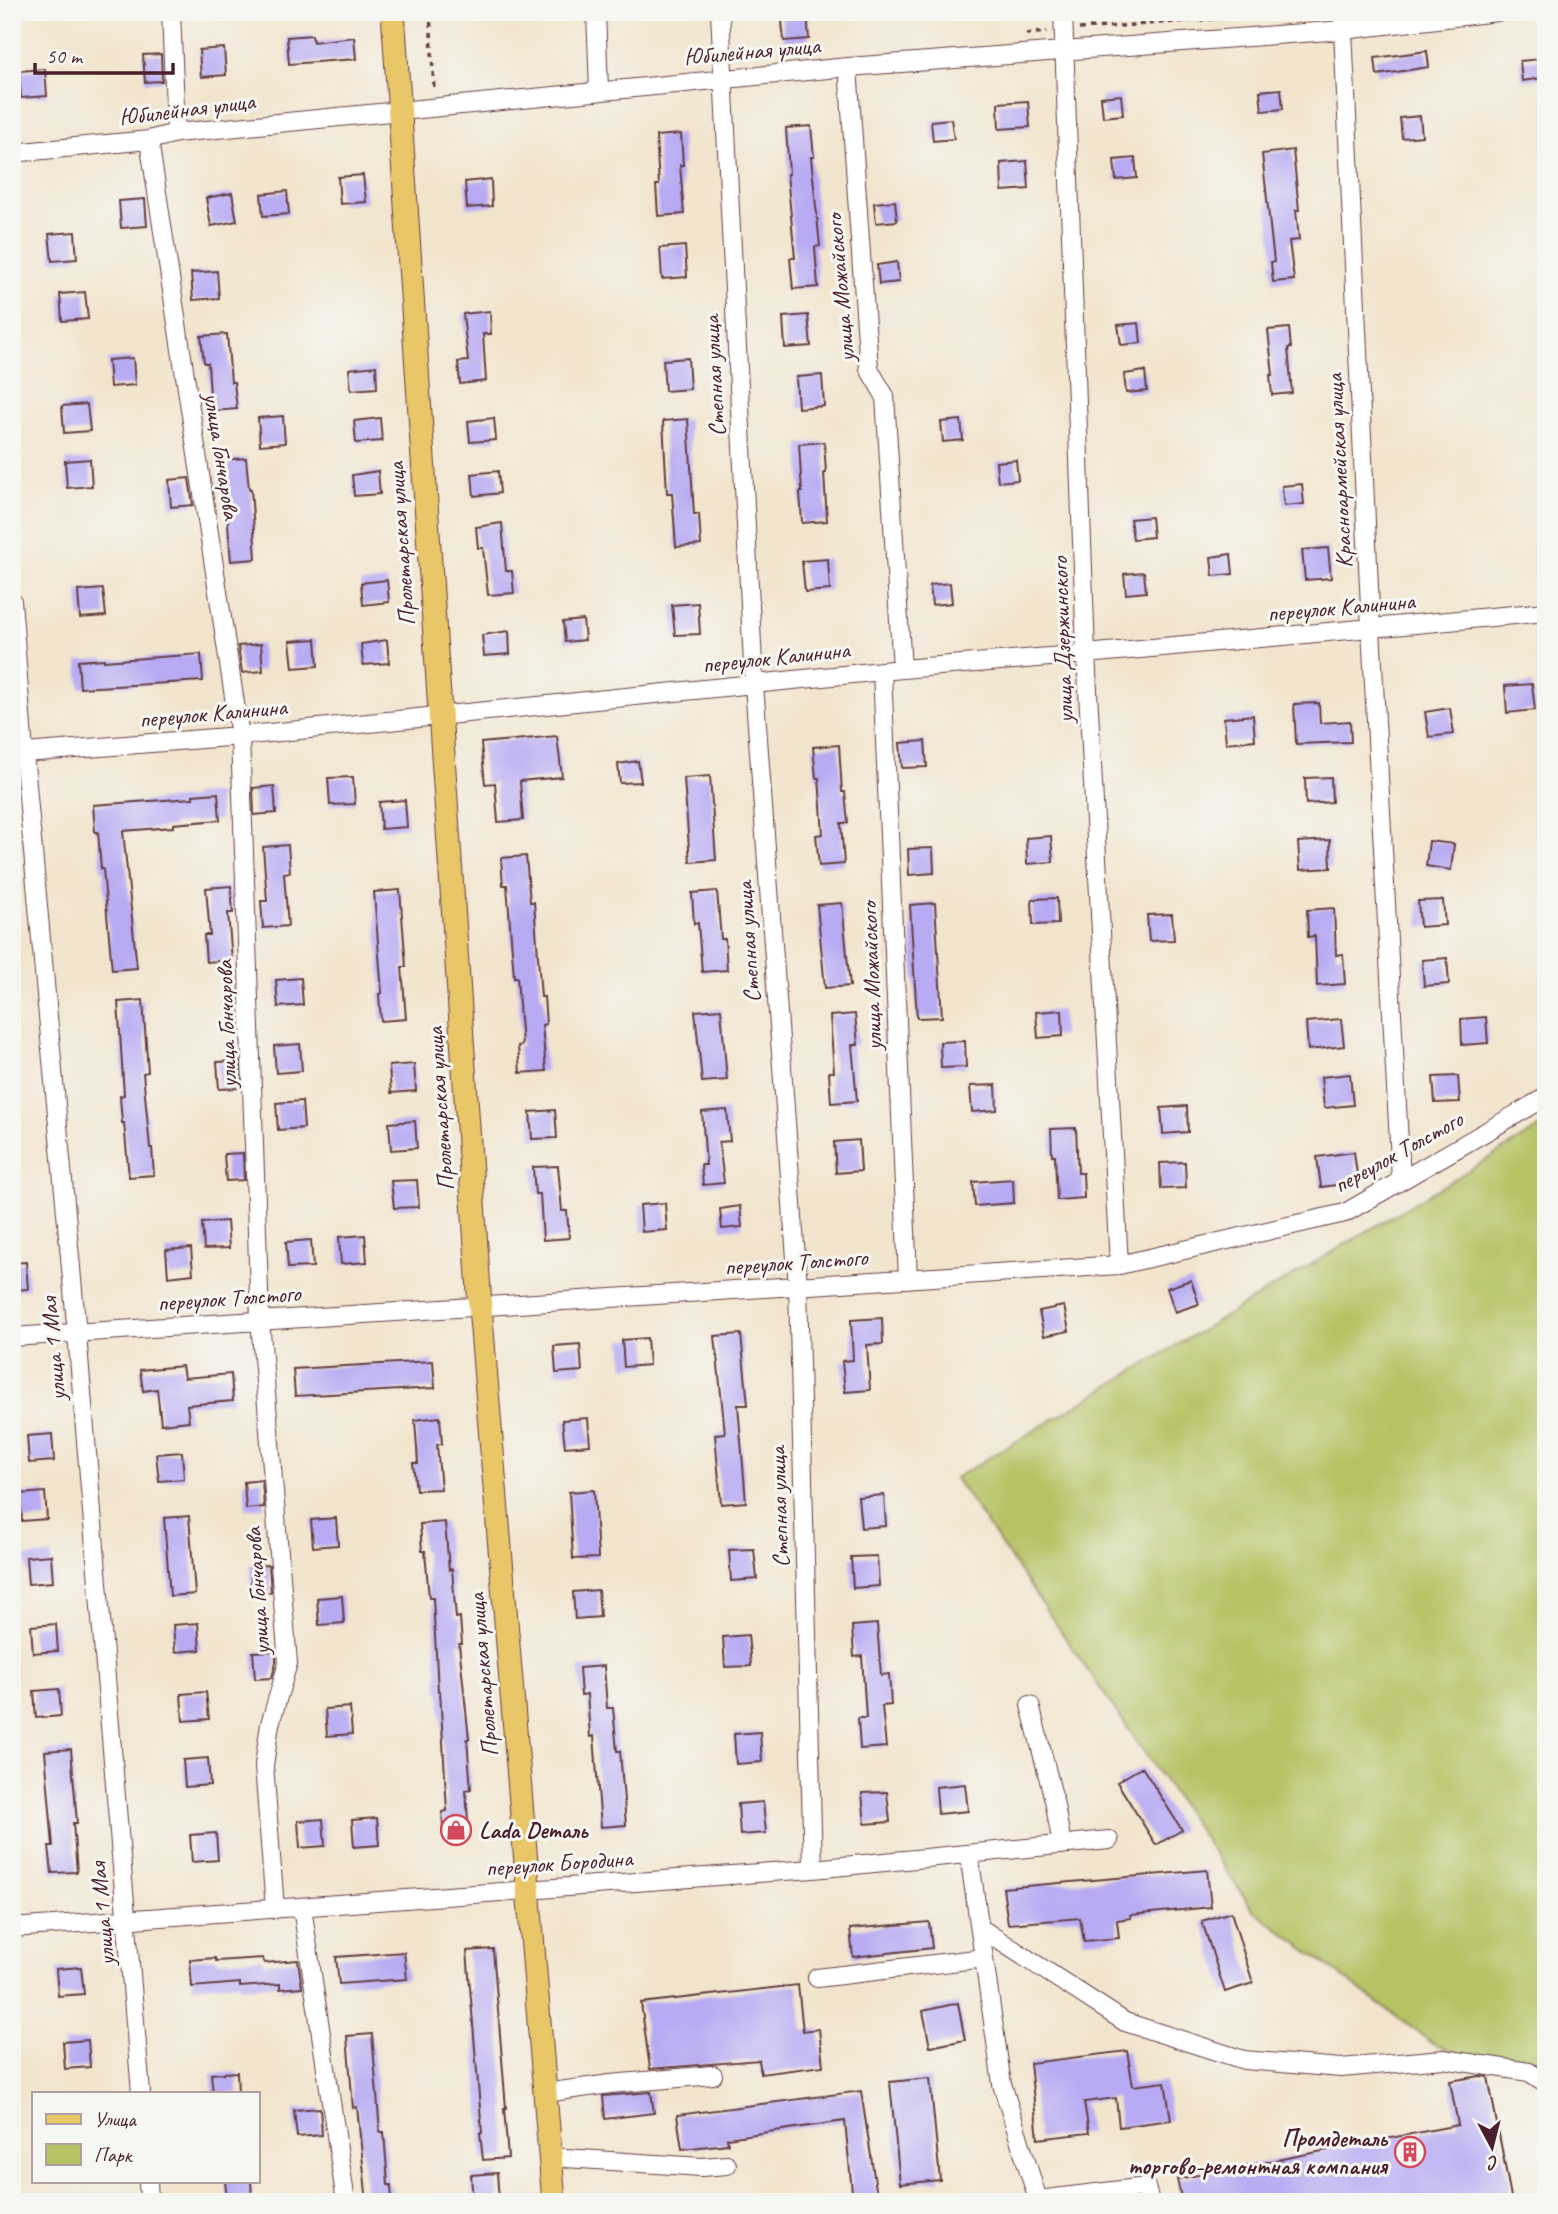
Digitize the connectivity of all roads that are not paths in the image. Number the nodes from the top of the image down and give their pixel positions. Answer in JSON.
{"nodes":[{"id":1,"x":171,"y":12,"type":"edge"},
{"id":2,"x":393,"y":12,"type":"edge"},
{"id":3,"x":596,"y":12,"type":"edge"},
{"id":4,"x":720,"y":12,"type":"edge"},
{"id":5,"x":1063,"y":12,"type":"edge"},
{"id":6,"x":1497,"y":12,"type":"edge"},
{"id":7,"x":1343,"y":21,"type":"edge"},
{"id":8,"x":1064,"y":52,"type":"junction"},
{"id":9,"x":848,"y":67,"type":"junction"},
{"id":10,"x":724,"y":78,"type":"junction"},
{"id":11,"x":599,"y":90,"type":"junction"},
{"id":12,"x":398,"y":111,"type":"junction"},
{"id":13,"x":176,"y":133,"type":"junction"},
{"id":14,"x":149,"y":140,"type":"junction"},
{"id":15,"x":12,"y":153,"type":"edge"},
{"id":16,"x":12,"y":601,"type":"edge"},
{"id":17,"x":1546,"y":612,"type":"edge"},
{"id":18,"x":1371,"y":629,"type":"junction"},
{"id":19,"x":1086,"y":654,"type":"junction"},
{"id":20,"x":902,"y":668,"type":"junction"},
{"id":21,"x":882,"y":671,"type":"junction"},
{"id":22,"x":754,"y":684,"type":"junction"},
{"id":23,"x":439,"y":716,"type":"junction"},
{"id":24,"x":240,"y":736,"type":"junction"},
{"id":25,"x":18,"y":754,"type":"edge"},
{"id":26,"x":1546,"y":1097,"type":"edge"},
{"id":27,"x":1401,"y":1179,"type":"junction"},
{"id":28,"x":1119,"y":1265,"type":"junction"},
{"id":29,"x":908,"y":1279,"type":"junction"},
{"id":30,"x":797,"y":1286,"type":"junction"},
{"id":31,"x":480,"y":1306,"type":"junction"},
{"id":32,"x":260,"y":1320,"type":"junction"},
{"id":33,"x":77,"y":1334,"type":"junction"},
{"id":34,"x":12,"y":1337,"type":"edge"},
{"id":35,"x":1030,"y":1705,"type":"dead end"},
{"id":36,"x":1109,"y":1840,"type":"dead end"},
{"id":37,"x":1062,"y":1844,"type":"junction"},
{"id":38,"x":969,"y":1854,"type":"junction"},
{"id":39,"x":813,"y":1870,"type":"junction"},
{"id":40,"x":527,"y":1890,"type":"junction"},
{"id":41,"x":302,"y":1907,"type":"junction"},
{"id":42,"x":275,"y":1909,"type":"junction"},
{"id":43,"x":127,"y":1919,"type":"junction"},
{"id":44,"x":12,"y":1928,"type":"edge"},
{"id":45,"x":980,"y":1928,"type":"junction"},
{"id":46,"x":984,"y":1958,"type":"junction"},
{"id":47,"x":817,"y":1978,"type":"dead end"},
{"id":48,"x":713,"y":2074,"type":"dead end"},
{"id":49,"x":1546,"y":2083,"type":"edge"},
{"id":50,"x":141,"y":2092,"type":"edge"},
{"id":51,"x":545,"y":2093,"type":"junction"},
{"id":52,"x":551,"y":2157,"type":"junction"},
{"id":53,"x":727,"y":2165,"type":"dead end"},
{"id":54,"x":148,"y":2182,"type":"edge"},
{"id":55,"x":149,"y":2202,"type":"edge"},
{"id":56,"x":346,"y":2202,"type":"edge"},
{"id":57,"x":554,"y":2202,"type":"edge"},
{"id":58,"x":1150,"y":2202,"type":"edge"}],
"edges":[{"from":1,"to":13,"type":"street"},
{"from":2,"to":12,"type":"main road","name":"Пролетарская улица"},
{"from":3,"to":11,"type":"street"},
{"from":4,"to":10,"type":"street","name":"Степная улица"},
{"from":5,"to":8,"type":"street","name":"улица Дзержинского"},
{"from":6,"to":7,"type":"street","name":"Юбилейная улица"},
{"from":7,"to":8,"type":"street","name":"Юбилейная улица"},
{"from":7,"to":18,"type":"street","name":"Красноармейская улица"},
{"from":8,"to":9,"type":"street","name":"Юбилейная улица"},
{"from":8,"to":19,"type":"street","name":"улица Дзержинского"},
{"from":9,"to":10,"type":"street","name":"Юбилейная улица"},
{"from":9,"to":20,"type":"street","name":"улица Можайского"},
{"from":10,"to":11,"type":"street","name":"Юбилейная улица"},
{"from":10,"to":22,"type":"street","name":"Степная улица"},
{"from":11,"to":12,"type":"street","name":"Юбилейная улица"},
{"from":12,"to":13,"type":"street","name":"Юбилейная улица"},
{"from":12,"to":23,"type":"main road","name":"Пролетарская улица"},
{"from":13,"to":14,"type":"street","name":"Юбилейная улица"},
{"from":14,"to":15,"type":"street","name":"Юбилейная улица"},
{"from":14,"to":24,"type":"street","name":"улица Гончарова"},
{"from":16,"to":25,"type":"street","name":"улица 1 Мая"},
{"from":17,"to":18,"type":"street","name":"переулок Калинина"},
{"from":18,"to":19,"type":"street","name":"переулок Калинина"},
{"from":18,"to":27,"type":"street","name":"Красноармейская улица"},
{"from":19,"to":20,"type":"street","name":"переулок Калинина"},
{"from":19,"to":28,"type":"street","name":"улица Дзержинского"},
{"from":20,"to":21,"type":"street","name":"переулок Калинина"},
{"from":21,"to":22,"type":"street","name":"переулок Калинина"},
{"from":21,"to":29,"type":"street","name":"улица Можайского"},
{"from":22,"to":23,"type":"street","name":"переулок Калинина"},
{"from":22,"to":30,"type":"street","name":"Степная улица"},
{"from":23,"to":24,"type":"street","name":"переулок Калинина"},
{"from":23,"to":31,"type":"main road","name":"Пролетарская улица"},
{"from":24,"to":25,"type":"street","name":"переулок Калинина"},
{"from":24,"to":32,"type":"street","name":"улица Гончарова"},
{"from":25,"to":33,"type":"street","name":"улица 1 Мая"},
{"from":26,"to":27,"type":"street","name":"переулок Толстого"},
{"from":27,"to":28,"type":"street","name":"переулок Толстого"},
{"from":28,"to":29,"type":"street","name":"переулок Толстого"},
{"from":29,"to":30,"type":"street","name":"переулок Толстого"},
{"from":30,"to":31,"type":"street","name":"переулок Толстого"},
{"from":30,"to":39,"type":"street","name":"Степная улица"},
{"from":31,"to":32,"type":"street","name":"переулок Толстого"},
{"from":31,"to":40,"type":"main road","name":"Пролетарская улица"},
{"from":32,"to":33,"type":"street","name":"переулок Толстого"},
{"from":32,"to":42,"type":"street","name":"улица Гончарова"},
{"from":33,"to":34,"type":"street","name":"переулок Толстого"},
{"from":33,"to":43,"type":"street","name":"улица 1 Мая"},
{"from":35,"to":37,"type":"street"},
{"from":36,"to":37,"type":"street","name":"переулок Бородина"},
{"from":37,"to":38,"type":"street","name":"переулок Бородина"},
{"from":38,"to":39,"type":"street","name":"переулок Бородина"},
{"from":38,"to":45,"type":"street"},
{"from":39,"to":40,"type":"street","name":"переулок Бородина"},
{"from":40,"to":41,"type":"street","name":"переулок Бородина"},
{"from":40,"to":51,"type":"main road","name":"Пролетарская улица"},
{"from":41,"to":42,"type":"street","name":"переулок Бородина"},
{"from":41,"to":56,"type":"street"},
{"from":42,"to":43,"type":"street","name":"переулок Бородина"},
{"from":43,"to":44,"type":"street","name":"переулок Бородина"},
{"from":43,"to":50,"type":"street","name":"улица 1 Мая"},
{"from":45,"to":46,"type":"street"},
{"from":45,"to":49,"type":"street"},
{"from":46,"to":47,"type":"street"},
{"from":46,"to":58,"type":"street"},
{"from":48,"to":51,"type":"street"},
{"from":51,"to":52,"type":"main road","name":"Пролетарская улица"},
{"from":52,"to":53,"type":"street"},
{"from":52,"to":57,"type":"main road","name":"Пролетарская улица"},
{"from":54,"to":55,"type":"street"}]}
